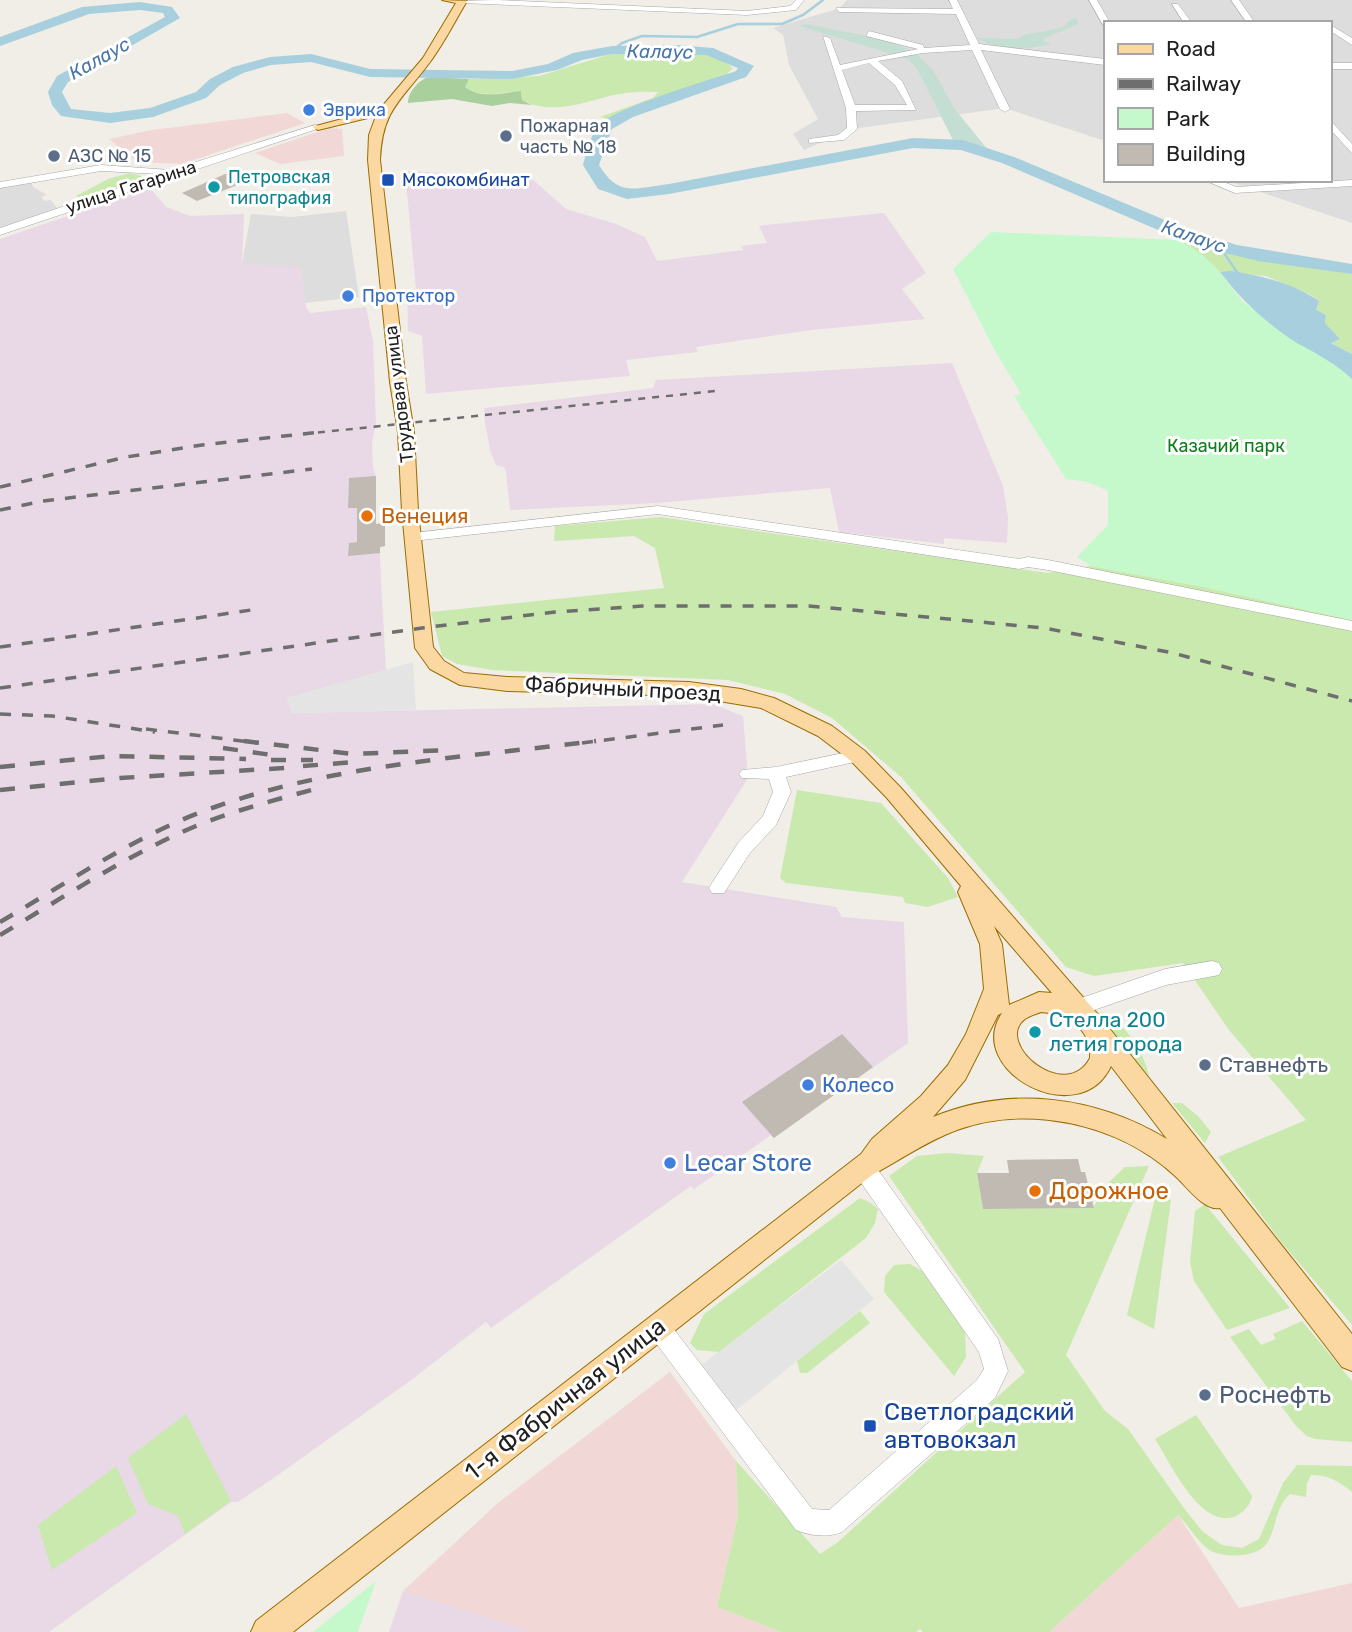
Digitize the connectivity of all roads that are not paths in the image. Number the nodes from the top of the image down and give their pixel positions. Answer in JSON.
{"nodes":[{"id":1,"x":447,"y":0,"type":"edge"},
{"id":2,"x":709,"y":0,"type":"edge"},
{"id":3,"x":800,"y":0,"type":"edge"},
{"id":4,"x":953,"y":0,"type":"edge"},
{"id":5,"x":1093,"y":0,"type":"edge"},
{"id":6,"x":1235,"y":0,"type":"edge"},
{"id":7,"x":460,"y":1,"type":"edge"},
{"id":8,"x":1175,"y":6,"type":"dead end"},
{"id":9,"x":839,"y":10,"type":"dead end"},
{"id":10,"x":958,"y":12,"type":"junction"},
{"id":11,"x":719,"y":13,"type":"junction"},
{"id":12,"x":1105,"y":21,"type":"edge"},
{"id":13,"x":1186,"y":21,"type":"edge"},
{"id":14,"x":1250,"y":21,"type":"edge"},
{"id":15,"x":1331,"y":27,"type":"edge"},
{"id":16,"x":869,"y":34,"type":"dead end"},
{"id":17,"x":826,"y":38,"type":"dead end"},
{"id":18,"x":1352,"y":42,"type":"edge"},
{"id":19,"x":976,"y":47,"type":"junction"},
{"id":20,"x":934,"y":48,"type":"junction"},
{"id":21,"x":871,"y":60,"type":"junction"},
{"id":22,"x":1104,"y":62,"type":"edge"},
{"id":23,"x":1352,"y":65,"type":"edge"},
{"id":24,"x":1331,"y":66,"type":"edge"},
{"id":25,"x":836,"y":68,"type":"junction"},
{"id":26,"x":406,"y":87,"type":"junction"},
{"id":27,"x":851,"y":108,"type":"junction"},
{"id":28,"x":1005,"y":109,"type":"dead end"},
{"id":29,"x":384,"y":111,"type":"junction"},
{"id":30,"x":349,"y":118,"type":"junction"},
{"id":31,"x":1331,"y":124,"type":"edge"},
{"id":32,"x":318,"y":127,"type":"junction"},
{"id":33,"x":375,"y":138,"type":"junction"},
{"id":34,"x":812,"y":141,"type":"dead end"},
{"id":35,"x":1352,"y":150,"type":"edge"},
{"id":36,"x":177,"y":171,"type":"junction"},
{"id":37,"x":1214,"y":182,"type":"edge"},
{"id":38,"x":1352,"y":183,"type":"edge"},
{"id":39,"x":0,"y":185,"type":"edge"},
{"id":40,"x":0,"y":232,"type":"edge"},
{"id":41,"x":413,"y":537,"type":"junction"},
{"id":42,"x":1352,"y":626,"type":"edge"},
{"id":43,"x":422,"y":628,"type":"joint"},
{"id":44,"x":858,"y":756,"type":"junction"},
{"id":45,"x":776,"y":773,"type":"junction"},
{"id":46,"x":748,"y":774,"type":"dead end"},
{"id":47,"x":959,"y":867,"type":"junction"},
{"id":48,"x":718,"y":888,"type":"dead end"},
{"id":49,"x":1212,"y":969,"type":"dead end"},
{"id":50,"x":994,"y":992,"type":"junction"},
{"id":51,"x":1086,"y":1017,"type":"junction"},
{"id":52,"x":1005,"y":1035,"type":"junction"},
{"id":53,"x":1059,"y":1086,"type":"junction"},
{"id":54,"x":1010,"y":1108,"type":"junction"},
{"id":55,"x":1107,"y":1125,"type":"junction"},
{"id":56,"x":863,"y":1167,"type":"junction"},
{"id":57,"x":1249,"y":1227,"type":"junction"},
{"id":58,"x":658,"y":1327,"type":"junction"},
{"id":59,"x":1352,"y":1357,"type":"edge"},
{"id":60,"x":267,"y":1632,"type":"edge"}],
"edges":[{"from":1,"to":7,"type":"main road"},
{"from":2,"to":11,"type":"street"},
{"from":3,"to":11,"type":"street"},
{"from":4,"to":10,"type":"street"},
{"from":5,"to":12,"type":"street"},
{"from":6,"to":14,"type":"street"},
{"from":7,"to":11,"type":"street"},
{"from":7,"to":26,"type":"main road","name":"Трудовая улица"},
{"from":8,"to":13,"type":"street"},
{"from":9,"to":10,"type":"street"},
{"from":10,"to":19,"type":"street"},
{"from":15,"to":18,"type":"street"},
{"from":16,"to":20,"type":"street"},
{"from":17,"to":25,"type":"street"},
{"from":19,"to":20,"type":"street"},
{"from":19,"to":22,"type":"street"},
{"from":19,"to":28,"type":"street"},
{"from":20,"to":21,"type":"street"},
{"from":21,"to":25,"type":"street"},
{"from":21,"to":27,"type":"street"},
{"from":23,"to":24,"type":"street"},
{"from":25,"to":27,"type":"street"},
{"from":26,"to":29,"type":"main road","name":"Трудовая улица"},
{"from":26,"to":30,"type":"main road"},
{"from":27,"to":34,"type":"street"},
{"from":29,"to":30,"type":"main road","name":"улица Гагарина"},
{"from":29,"to":33,"type":"main road","name":"Трудовая улица"},
{"from":30,"to":32,"type":"main road","name":"улица Гагарина"},
{"from":31,"to":35,"type":"street"},
{"from":32,"to":33,"type":"main road"},
{"from":32,"to":36,"type":"street","name":"улица Гагарина"},
{"from":33,"to":41,"type":"main road","name":"Трудовая улица"},
{"from":36,"to":39,"type":"street"},
{"from":36,"to":40,"type":"street","name":"улица Гагарина"},
{"from":37,"to":38,"type":"street"},
{"from":41,"to":42,"type":"street"},
{"from":41,"to":43,"type":"main road","name":"Трудовая улица"},
{"from":43,"to":44,"type":"main road","name":"Фабричный проезд"},
{"from":44,"to":45,"type":"street"},
{"from":44,"to":47,"type":"main road","name":"Фабричный проезд"},
{"from":45,"to":46,"type":"street"},
{"from":45,"to":48,"type":"street"},
{"from":47,"to":50,"type":"main road"},
{"from":47,"to":51,"type":"main road","name":"Фабричный проезд"},
{"from":49,"to":51,"type":"street"},
{"from":50,"to":52,"type":"main road"},
{"from":50,"to":56,"type":"main road"},
{"from":51,"to":52,"type":"main road"},
{"from":51,"to":53,"type":"main road"},
{"from":51,"to":57,"type":"main road","name":"Фабричный проезд"},
{"from":52,"to":53,"type":"main road"},
{"from":53,"to":54,"type":"main road"},
{"from":53,"to":55,"type":"main road"},
{"from":54,"to":55,"type":"main road"},
{"from":54,"to":56,"type":"main road"},
{"from":55,"to":57,"type":"main road"},
{"from":56,"to":58,"type":"main road","name":"1-я Фабричная улица"},
{"from":56,"to":58,"type":"street"},
{"from":57,"to":59,"type":"main road"},
{"from":58,"to":60,"type":"main road","name":"1-я Фабричная улица"}]}
